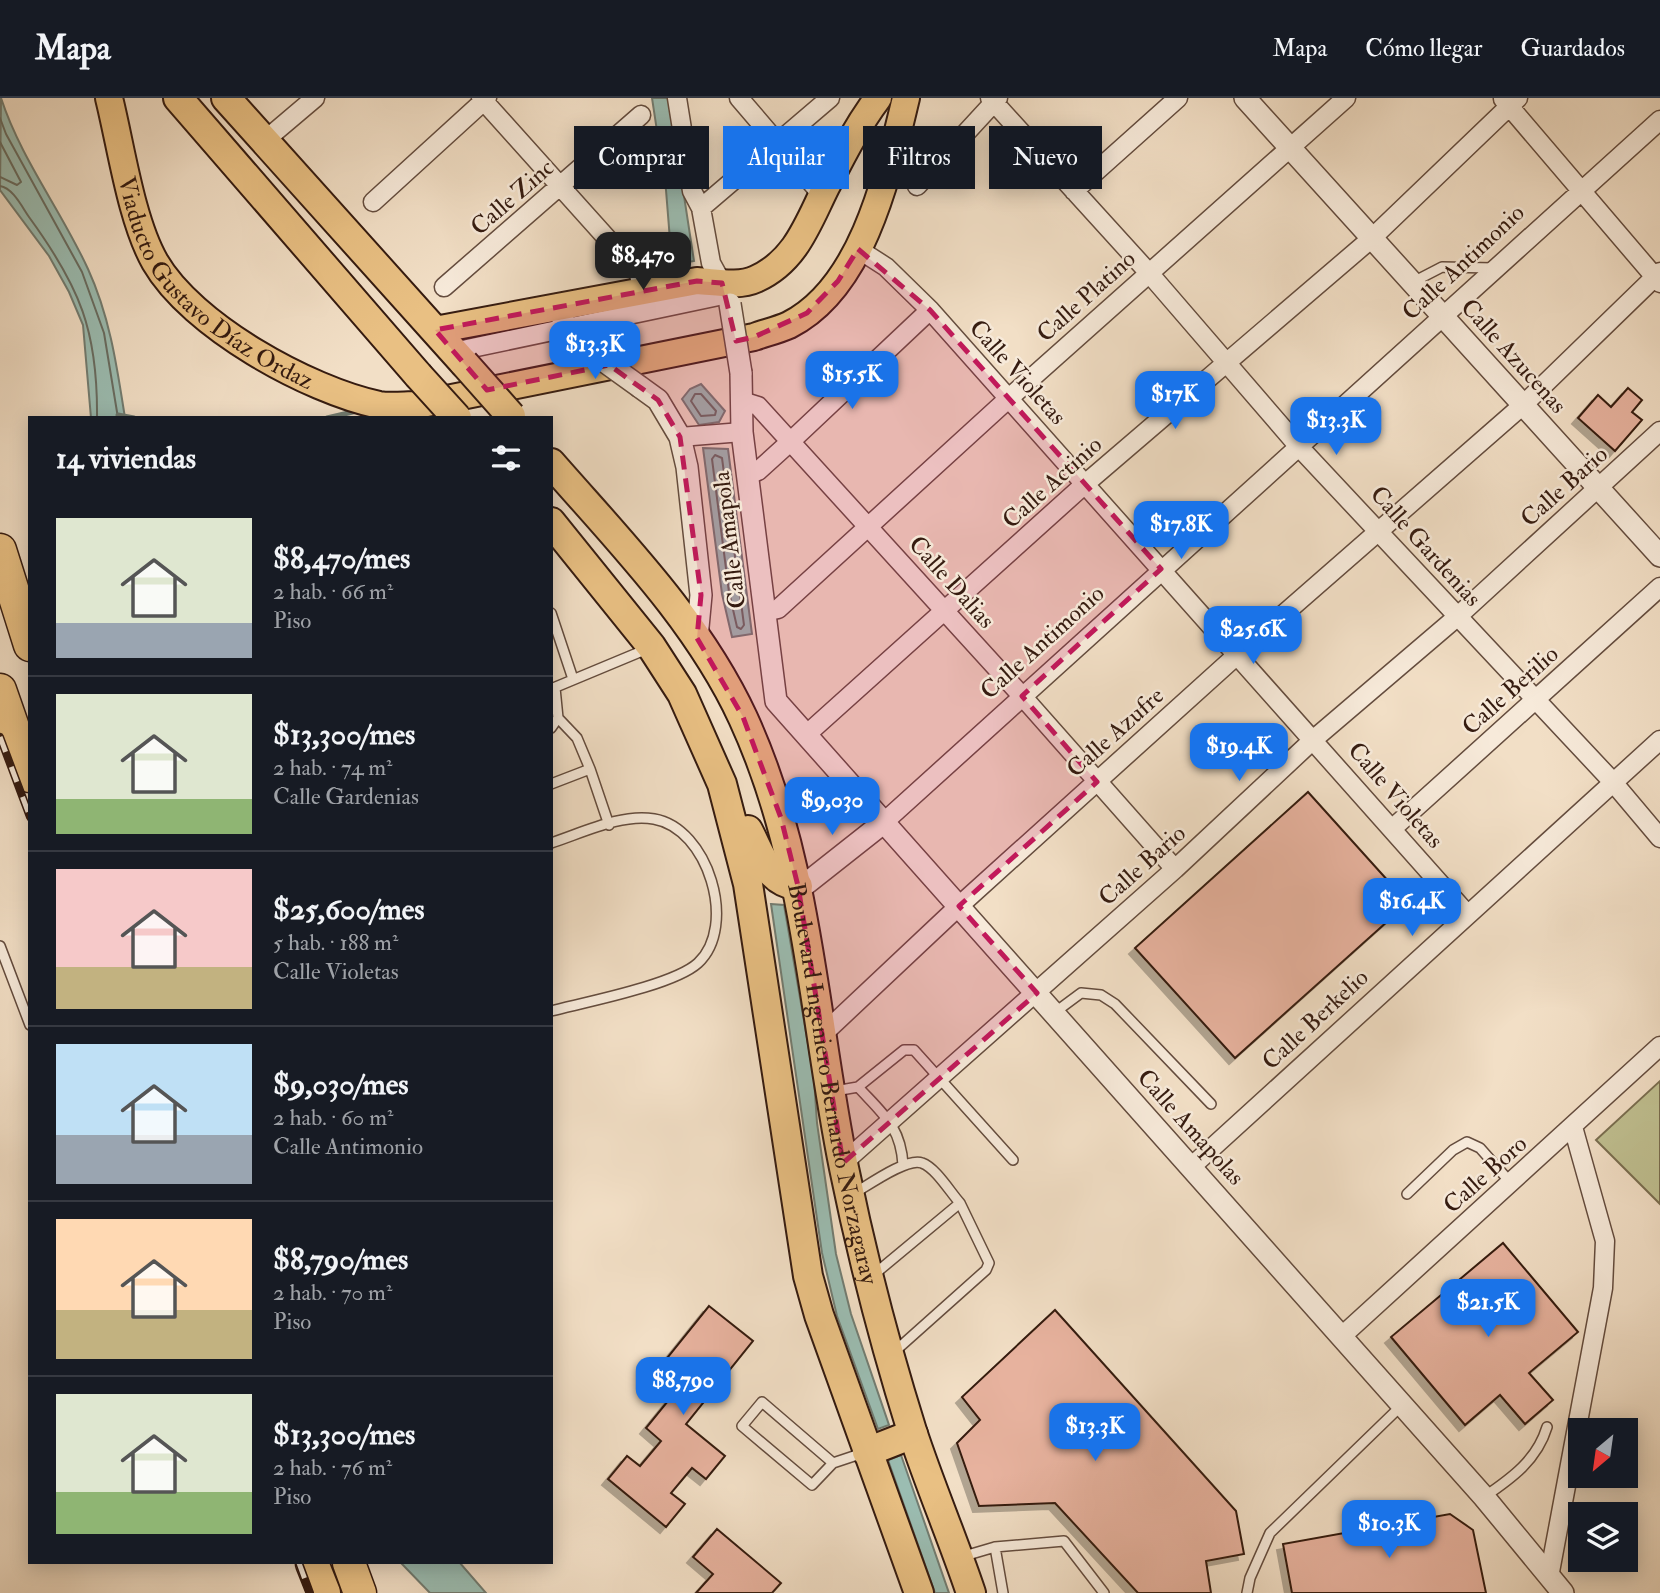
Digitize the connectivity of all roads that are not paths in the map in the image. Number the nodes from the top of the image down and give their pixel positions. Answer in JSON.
{"nodes":[{"id":1,"x":109,"y":98,"type":"edge"},
{"id":2,"x":178,"y":98,"type":"edge"},
{"id":3,"x":226,"y":98,"type":"edge"},
{"id":4,"x":315,"y":98,"type":"edge"},
{"id":5,"x":677,"y":98,"type":"edge"},
{"id":6,"x":739,"y":98,"type":"edge"},
{"id":7,"x":830,"y":98,"type":"edge"},
{"id":8,"x":878,"y":98,"type":"edge"},
{"id":9,"x":906,"y":98,"type":"edge"},
{"id":10,"x":1178,"y":98,"type":"edge"},
{"id":11,"x":1245,"y":98,"type":"edge"},
{"id":12,"x":1346,"y":98,"type":"edge"},
{"id":13,"x":484,"y":99,"type":"edge"},
{"id":14,"x":994,"y":99,"type":"edge"},
{"id":15,"x":1510,"y":101,"type":"edge"},
{"id":16,"x":641,"y":115,"type":"dead end"},
{"id":17,"x":1660,"y":120,"type":"edge"},
{"id":18,"x":762,"y":126,"type":"edge"},
{"id":19,"x":799,"y":126,"type":"edge"},
{"id":20,"x":970,"y":126,"type":"edge"},
{"id":21,"x":263,"y":142,"type":"junction"},
{"id":22,"x":1290,"y":149,"type":"junction"},
{"id":23,"x":561,"y":187,"type":"junction"},
{"id":24,"x":724,"y":189,"type":"edge"},
{"id":25,"x":817,"y":189,"type":"edge"},
{"id":26,"x":1581,"y":190,"type":"junction"},
{"id":27,"x":1074,"y":191,"type":"junction"},
{"id":28,"x":822,"y":195,"type":"junction"},
{"id":29,"x":373,"y":202,"type":"dead end"},
{"id":30,"x":701,"y":208,"type":"junction"},
{"id":31,"x":1372,"y":238,"type":"junction"},
{"id":32,"x":858,"y":249,"type":"junction"},
{"id":33,"x":1494,"y":268,"type":"junction"},
{"id":34,"x":1149,"y":273,"type":"junction"},
{"id":35,"x":1658,"y":277,"type":"edge"},
{"id":36,"x":1413,"y":282,"type":"junction"},
{"id":37,"x":444,"y":287,"type":"dead end"},
{"id":38,"x":642,"y":290,"type":"junction"},
{"id":39,"x":727,"y":294,"type":"junction"},
{"id":40,"x":930,"y":310,"type":"junction"},
{"id":41,"x":1442,"y":317,"type":"junction"},
{"id":42,"x":567,"y":325,"type":"junction"},
{"id":43,"x":435,"y":330,"type":"junction"},
{"id":44,"x":458,"y":357,"type":"junction"},
{"id":45,"x":1226,"y":361,"type":"junction"},
{"id":46,"x":1008,"y":399,"type":"junction"},
{"id":47,"x":742,"y":401,"type":"junction"},
{"id":48,"x":1524,"y":405,"type":"junction"},
{"id":49,"x":455,"y":416,"type":"edge"},
{"id":50,"x":511,"y":416,"type":"edge"},
{"id":51,"x":1660,"y":431,"type":"edge"},
{"id":52,"x":734,"y":433,"type":"junction"},
{"id":53,"x":689,"y":436,"type":"junction"},
{"id":54,"x":790,"y":442,"type":"junction"},
{"id":55,"x":1300,"y":447,"type":"junction"},
{"id":56,"x":553,"y":465,"type":"edge"},
{"id":57,"x":748,"y":475,"type":"junction"},
{"id":58,"x":1085,"y":484,"type":"junction"},
{"id":59,"x":1598,"y":488,"type":"junction"},
{"id":60,"x":553,"y":524,"type":"edge"},
{"id":61,"x":867,"y":525,"type":"junction"},
{"id":62,"x":1381,"y":532,"type":"junction"},
{"id":63,"x":0,"y":551,"type":"edge"},
{"id":64,"x":1660,"y":556,"type":"edge"},
{"id":65,"x":1161,"y":569,"type":"junction"},
{"id":66,"x":1660,"y":587,"type":"edge"},
{"id":67,"x":945,"y":611,"type":"junction"},
{"id":68,"x":764,"y":612,"type":"junction"},
{"id":69,"x":1457,"y":617,"type":"junction"},
{"id":70,"x":553,"y":619,"type":"edge"},
{"id":71,"x":697,"y":638,"type":"junction"},
{"id":72,"x":28,"y":639,"type":"edge"},
{"id":73,"x":652,"y":646,"type":"junction"},
{"id":74,"x":1237,"y":655,"type":"junction"},
{"id":75,"x":573,"y":679,"type":"junction"},
{"id":76,"x":553,"y":688,"type":"edge"},
{"id":77,"x":0,"y":690,"type":"edge"},
{"id":78,"x":1022,"y":696,"type":"junction"},
{"id":79,"x":776,"y":701,"type":"junction"},
{"id":80,"x":1536,"y":701,"type":"junction"},
{"id":81,"x":743,"y":717,"type":"junction"},
{"id":82,"x":558,"y":718,"type":"junction"},
{"id":83,"x":553,"y":725,"type":"edge"},
{"id":84,"x":806,"y":735,"type":"junction"},
{"id":85,"x":1314,"y":739,"type":"junction"},
{"id":86,"x":1660,"y":740,"type":"edge"},
{"id":87,"x":590,"y":769,"type":"junction"},
{"id":88,"x":28,"y":770,"type":"edge"},
{"id":89,"x":1612,"y":781,"type":"junction"},
{"id":90,"x":1097,"y":782,"type":"junction"},
{"id":91,"x":553,"y":783,"type":"edge"},
{"id":92,"x":730,"y":810,"type":"junction"},
{"id":93,"x":883,"y":823,"type":"junction"},
{"id":94,"x":610,"y":825,"type":"junction"},
{"id":95,"x":1393,"y":828,"type":"junction"},
{"id":96,"x":1660,"y":838,"type":"edge"},
{"id":97,"x":553,"y":842,"type":"edge"},
{"id":98,"x":1175,"y":869,"type":"junction"},
{"id":99,"x":798,"y":886,"type":"junction"},
{"id":100,"x":959,"y":906,"type":"junction"},
{"id":101,"x":1467,"y":914,"type":"junction"},
{"id":102,"x":0,"y":946,"type":"edge"},
{"id":103,"x":1037,"y":993,"type":"junction"},
{"id":104,"x":553,"y":1011,"type":"edge"},
{"id":105,"x":1054,"y":1013,"type":"junction"},
{"id":106,"x":28,"y":1020,"type":"edge"},
{"id":107,"x":823,"y":1034,"type":"junction"},
{"id":108,"x":1660,"y":1046,"type":"edge"},
{"id":109,"x":940,"y":1078,"type":"junction"},
{"id":110,"x":845,"y":1090,"type":"junction"},
{"id":111,"x":1211,"y":1104,"type":"dead end"},
{"id":112,"x":892,"y":1123,"type":"junction"},
{"id":113,"x":1573,"y":1127,"type":"junction"},
{"id":114,"x":1013,"y":1160,"type":"dead end"},
{"id":115,"x":843,"y":1163,"type":"junction"},
{"id":116,"x":903,"y":1165,"type":"junction"},
{"id":117,"x":1191,"y":1167,"type":"junction"},
{"id":118,"x":1511,"y":1184,"type":"junction"},
{"id":119,"x":1407,"y":1194,"type":"dead end"},
{"id":120,"x":850,"y":1196,"type":"junction"},
{"id":121,"x":960,"y":1203,"type":"junction"},
{"id":122,"x":870,"y":1278,"type":"junction"},
{"id":123,"x":1342,"y":1336,"type":"junction"},
{"id":124,"x":889,"y":1356,"type":"junction"},
{"id":125,"x":1403,"y":1405,"type":"junction"},
{"id":126,"x":1547,"y":1427,"type":"dead end"},
{"id":127,"x":889,"y":1443,"type":"junction"},
{"id":128,"x":833,"y":1463,"type":"junction"},
{"id":129,"x":1484,"y":1497,"type":"junction"},
{"id":130,"x":995,"y":1547,"type":"junction"},
{"id":131,"x":959,"y":1558,"type":"junction"},
{"id":132,"x":312,"y":1564,"type":"edge"},
{"id":133,"x":349,"y":1564,"type":"edge"},
{"id":134,"x":1556,"y":1585,"type":"edge"},
{"id":135,"x":324,"y":1593,"type":"edge"},
{"id":136,"x":360,"y":1593,"type":"edge"},
{"id":137,"x":919,"y":1593,"type":"edge"},
{"id":138,"x":971,"y":1593,"type":"edge"},
{"id":139,"x":1003,"y":1593,"type":"edge"},
{"id":140,"x":1104,"y":1593,"type":"edge"},
{"id":141,"x":1247,"y":1593,"type":"edge"}],
"edges":[{"from":1,"to":32,"type":"main road","name":"Viaducto Gustavo Díaz Ordaz"},
{"from":2,"to":49,"type":"highway","bridge":true},
{"from":3,"to":21,"type":"highway"},
{"from":4,"to":21,"type":"street"},
{"from":5,"to":30,"type":"street"},
{"from":6,"to":18,"type":"street"},
{"from":7,"to":19,"type":"street"},
{"from":8,"to":28,"type":"main road"},
{"from":9,"to":32,"type":"main road","name":"Viaducto Gustavo Díaz Ordaz"},
{"from":10,"to":27,"type":"street"},
{"from":11,"to":22,"type":"street","name":"Calle Azucenas"},
{"from":12,"to":22,"type":"street","name":"Calle Platino"},
{"from":13,"to":23,"type":"street"},
{"from":13,"to":29,"type":"street"},
{"from":14,"to":20,"type":"street"},
{"from":14,"to":27,"type":"street","name":"Calle Gardenias"},
{"from":15,"to":26,"type":"street"},
{"from":15,"to":31,"type":"street","name":"Calle Actinio"},
{"from":16,"to":23,"type":"street","name":"Calle Zinc"},
{"from":17,"to":26,"type":"street","name":"Calle Antimonio"},
{"from":21,"to":43,"type":"highway"},
{"from":22,"to":31,"type":"street","name":"Calle Azucenas"},
{"from":22,"to":34,"type":"street","name":"Calle Platino"},
{"from":23,"to":37,"type":"street","name":"Calle Zinc"},
{"from":23,"to":38,"type":"street"},
{"from":24,"to":30,"type":"street"},
{"from":25,"to":28,"type":"street"},
{"from":26,"to":33,"type":"street","name":"Calle Antimonio"},
{"from":26,"to":35,"type":"street"},
{"from":27,"to":34,"type":"street","name":"Calle Gardenias"},
{"from":28,"to":39,"type":"main road"},
{"from":30,"to":39,"type":"street"},
{"from":31,"to":36,"type":"street","name":"Calle Azucenas"},
{"from":31,"to":45,"type":"street","name":"Calle Actinio"},
{"from":32,"to":40,"type":"street","name":"Calle Violetas"},
{"from":33,"to":36,"type":"lane"},
{"from":33,"to":41,"type":"street","name":"Calle Antimonio"},
{"from":34,"to":45,"type":"street","name":"Calle Gardenias"},
{"from":34,"to":46,"type":"street","name":"Calle Platino"},
{"from":35,"to":48,"type":"street","name":"Calle Azufre"},
{"from":36,"to":41,"type":"street","name":"Calle Azucenas"},
{"from":38,"to":39,"type":"main road"},
{"from":38,"to":42,"type":"main road"},
{"from":39,"to":42,"type":"street"},
{"from":39,"to":47,"type":"street","name":"Calle Amapola","bridge":true},
{"from":40,"to":46,"type":"street","name":"Calle Violetas"},
{"from":40,"to":54,"type":"street"},
{"from":41,"to":48,"type":"street","name":"Calle Azucenas"},
{"from":41,"to":55,"type":"street","name":"Calle Antimonio"},
{"from":42,"to":43,"type":"main road"},
{"from":42,"to":44,"type":"street"},
{"from":42,"to":53,"type":"street","bridge":true},
{"from":43,"to":44,"type":"highway"},
{"from":44,"to":50,"type":"highway","bridge":true},
{"from":45,"to":55,"type":"street","name":"Calle Gardenias"},
{"from":45,"to":58,"type":"street","name":"Calle Actinio"},
{"from":46,"to":58,"type":"street","name":"Calle Violetas"},
{"from":46,"to":61,"type":"street","name":"Calle Platino"},
{"from":47,"to":52,"type":"street","name":"Calle Amapola"},
{"from":47,"to":54,"type":"street","name":"Calle Dalias"},
{"from":48,"to":59,"type":"street","name":"Calle Azucenas"},
{"from":48,"to":62,"type":"street","name":"Calle Azufre"},
{"from":51,"to":59,"type":"street","name":"Calle Bario"},
{"from":52,"to":53,"type":"street"},
{"from":52,"to":57,"type":"street","name":"Calle Amapola"},
{"from":53,"to":71,"type":"street"},
{"from":54,"to":57,"type":"street"},
{"from":54,"to":61,"type":"street","name":"Calle Dalias"},
{"from":55,"to":62,"type":"street","name":"Calle Gardenias"},
{"from":55,"to":65,"type":"street","name":"Calle Antimonio"},
{"from":56,"to":71,"type":"highway","name":"Boulevard Ingeniero Bernardo Norzagaray"},
{"from":57,"to":68,"type":"street","name":"Calle Amapola"},
{"from":58,"to":65,"type":"street","name":"Calle Violetas"},
{"from":58,"to":67,"type":"street","name":"Calle Actinio"},
{"from":59,"to":64,"type":"street","name":"Calle Azucenas"},
{"from":59,"to":69,"type":"street","name":"Calle Bario"},
{"from":60,"to":73,"type":"highway","name":"Boulevard Ingeniero Bernardo Norzagaray"},
{"from":61,"to":67,"type":"street","name":"Calle Dalias"},
{"from":61,"to":68,"type":"street","name":"Calle Platino"},
{"from":62,"to":69,"type":"street","name":"Calle Gardenias"},
{"from":62,"to":74,"type":"street","name":"Calle Azufre"},
{"from":63,"to":72,"type":"highway"},
{"from":65,"to":74,"type":"street","name":"Calle Violetas"},
{"from":65,"to":78,"type":"street","name":"Calle Antimonio"},
{"from":66,"to":80,"type":"street","name":"Calle Berilio"},
{"from":67,"to":78,"type":"street","name":"Calle Dalias"},
{"from":67,"to":84,"type":"street","name":"Calle Actinio"},
{"from":68,"to":79,"type":"street","name":"Calle Amapola"},
{"from":69,"to":80,"type":"street","name":"Calle Gardenias"},
{"from":69,"to":85,"type":"street","name":"Calle Bario"},
{"from":70,"to":75,"type":"lane"},
{"from":71,"to":81,"type":"highway","name":"Boulevard Ingeniero Bernardo Norzagaray"},
{"from":73,"to":75,"type":"lane"},
{"from":73,"to":92,"type":"highway","name":"Boulevard Ingeniero Bernardo Norzagaray"},
{"from":74,"to":85,"type":"street","name":"Calle Violetas"},
{"from":74,"to":90,"type":"street","name":"Calle Azufre"},
{"from":75,"to":76,"type":"lane"},
{"from":76,"to":82,"type":"lane"},
{"from":77,"to":88,"type":"highway"},
{"from":78,"to":90,"type":"street","name":"Calle Dalias"},
{"from":78,"to":93,"type":"street","name":"Calle Antimonio"},
{"from":79,"to":81,"type":"street"},
{"from":79,"to":84,"type":"street","name":"Calle Amapolas"},
{"from":80,"to":89,"type":"street","name":"Calle Gardenias"},
{"from":80,"to":95,"type":"street","name":"Calle Berilio"},
{"from":81,"to":99,"type":"highway","name":"Boulevard Ingeniero Bernardo Norzagaray"},
{"from":82,"to":83,"type":"lane"},
{"from":82,"to":87,"type":"lane"},
{"from":84,"to":93,"type":"street","name":"Calle Amapolas"},
{"from":85,"to":95,"type":"street","name":"Calle Violetas"},
{"from":85,"to":98,"type":"street","name":"Calle Bario"},
{"from":86,"to":89,"type":"street","name":"Calle Berkelio"},
{"from":87,"to":91,"type":"lane"},
{"from":87,"to":94,"type":"lane"},
{"from":89,"to":96,"type":"street","name":"Calle Gardenias"},
{"from":89,"to":101,"type":"street","name":"Calle Berkelio"},
{"from":90,"to":98,"type":"street","name":"Calle Dalias"},
{"from":90,"to":100,"type":"street","name":"Calle Azufre"},
{"from":92,"to":99,"type":"highway"},
{"from":92,"to":127,"type":"highway","name":"Boulevard Ingeniero Bernardo Norzagaray"},
{"from":93,"to":99,"type":"street","name":"Calle Antimonio"},
{"from":93,"to":100,"type":"street","name":"Calle Amapolas"},
{"from":94,"to":97,"type":"lane"},
{"from":94,"to":104,"type":"lane"},
{"from":95,"to":101,"type":"street","name":"Calle Violetas"},
{"from":98,"to":103,"type":"street","name":"Calle Bario"},
{"from":99,"to":107,"type":"highway","name":"Boulevard Ingeniero Bernardo Norzagaray"},
{"from":100,"to":103,"type":"street","name":"Calle Amapolas"},
{"from":100,"to":107,"type":"street","name":"Calle Azufre"},
{"from":101,"to":117,"type":"street","name":"Calle Berkelio"},
{"from":102,"to":106,"type":"lane"},
{"from":103,"to":105,"type":"street","name":"Calle Amapolas"},
{"from":103,"to":109,"type":"street","name":"Calle Bario"},
{"from":105,"to":111,"type":"lane"},
{"from":105,"to":117,"type":"street","name":"Calle Amapolas"},
{"from":107,"to":110,"type":"highway","name":"Boulevard Ingeniero Bernardo Norzagaray"},
{"from":108,"to":113,"type":"street","name":"Calle Boro"},
{"from":109,"to":110,"type":"lane"},
{"from":109,"to":112,"type":"street","name":"Calle Bario"},
{"from":109,"to":114,"type":"lane"},
{"from":110,"to":112,"type":"lane"},
{"from":110,"to":115,"type":"highway","name":"Boulevard Ingeniero Bernardo Norzagaray"},
{"from":112,"to":115,"type":"street","name":"Calle Bario"},
{"from":112,"to":116,"type":"lane"},
{"from":113,"to":118,"type":"street","name":"Calle Boro"},
{"from":113,"to":134,"type":"street"},
{"from":115,"to":120,"type":"highway","name":"Boulevard Ingeniero Bernardo Norzagaray"},
{"from":116,"to":120,"type":"lane"},
{"from":116,"to":121,"type":"lane"},
{"from":117,"to":123,"type":"street","name":"Calle Amapolas"},
{"from":118,"to":119,"type":"lane"},
{"from":118,"to":123,"type":"street","name":"Calle Boro"},
{"from":120,"to":122,"type":"highway","name":"Boulevard Ingeniero Bernardo Norzagaray"},
{"from":121,"to":122,"type":"lane"},
{"from":121,"to":124,"type":"lane"},
{"from":122,"to":124,"type":"highway","name":"Boulevard Ingeniero Bernardo Norzagaray"},
{"from":123,"to":125,"type":"street","name":"Calle Amapolas"},
{"from":124,"to":127,"type":"highway","name":"Boulevard Ingeniero Bernardo Norzagaray"},
{"from":125,"to":129,"type":"street","name":"Calle Amapolas"},
{"from":125,"to":141,"type":"lane"},
{"from":126,"to":129,"type":"lane"},
{"from":127,"to":128,"type":"lane"},
{"from":127,"to":131,"type":"highway","name":"Boulevard Ingeniero Bernardo Norzagaray"},
{"from":127,"to":137,"type":"highway","name":"Boulevard Ingeniero Bernardo Norzagaray"},
{"from":128,"to":128,"type":"lane"},
{"from":129,"to":134,"type":"street","name":"Calle Amapolas"},
{"from":130,"to":131,"type":"lane"},
{"from":130,"to":139,"type":"lane"},
{"from":130,"to":140,"type":"lane"},
{"from":131,"to":138,"type":"highway","name":"Boulevard Ingeniero Bernardo Norzagaray"},
{"from":132,"to":135,"type":"highway"},
{"from":133,"to":136,"type":"highway"}]}
